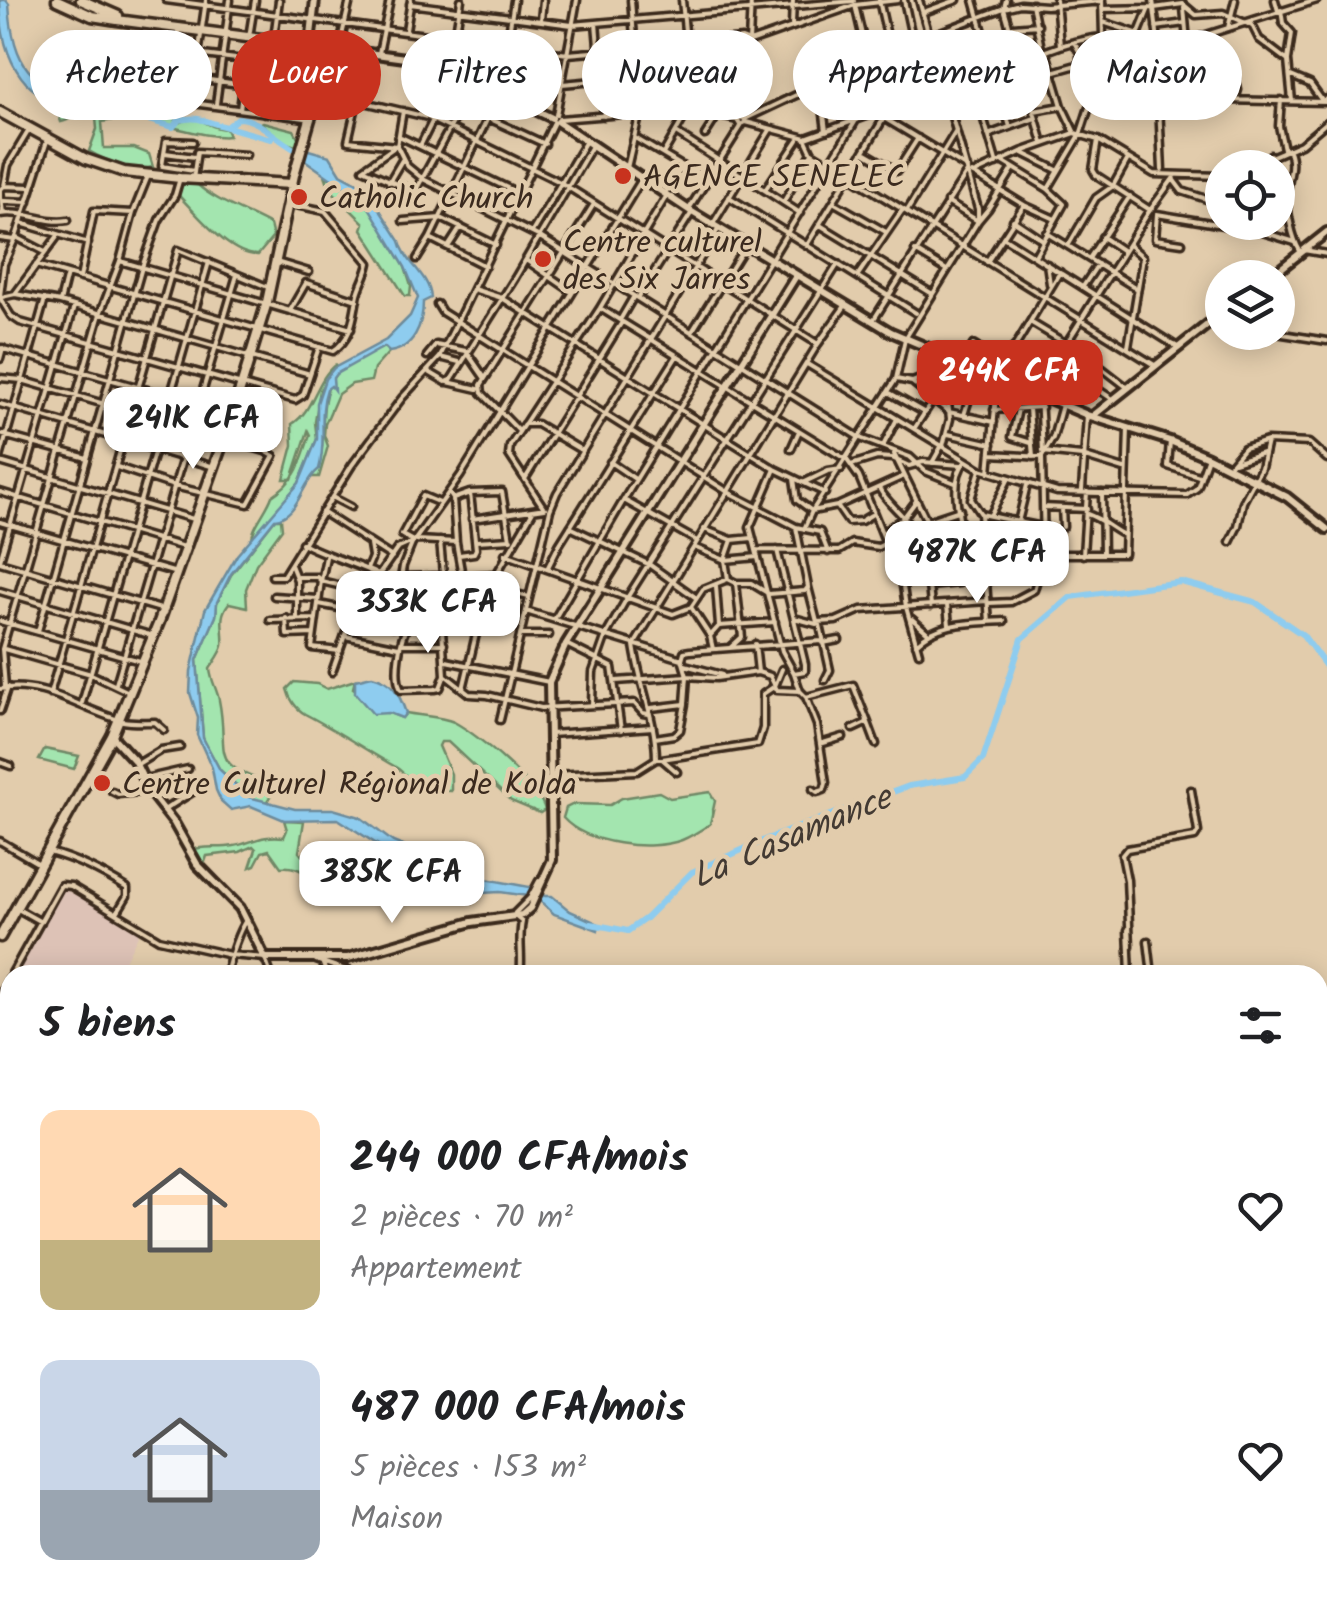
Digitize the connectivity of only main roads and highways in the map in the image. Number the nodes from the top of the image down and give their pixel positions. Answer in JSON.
{"nodes":[{"id":1,"x":57,"y":0,"type":"edge"},
{"id":2,"x":80,"y":0,"type":"edge"},
{"id":3,"x":315,"y":0,"type":"edge"},
{"id":4,"x":136,"y":22,"type":"junction"},
{"id":5,"x":311,"y":30,"type":"edge"},
{"id":6,"x":232,"y":35,"type":"edge"},
{"id":7,"x":381,"y":54,"type":"edge"},
{"id":8,"x":0,"y":112,"type":"edge"},
{"id":9,"x":308,"y":122,"type":"edge"},
{"id":10,"x":289,"y":180,"type":"junction"},
{"id":11,"x":1327,"y":232,"type":"edge"},
{"id":12,"x":1291,"y":260,"type":"edge"},
{"id":13,"x":796,"y":276,"type":"junction"},
{"id":14,"x":1205,"y":327,"type":"edge"},
{"id":15,"x":1090,"y":416,"type":"junction"},
{"id":16,"x":1327,"y":529,"type":"edge"},
{"id":17,"x":112,"y":736,"type":"junction"},
{"id":18,"x":0,"y":937,"type":"edge"}],
"edges":[{"from":1,"to":4,"type":"main road"},
{"from":2,"to":4,"type":"main road"},
{"from":3,"to":5,"type":"main road"},
{"from":4,"to":6,"type":"main road"},
{"from":7,"to":13,"type":"main road"},
{"from":8,"to":10,"type":"main road"},
{"from":9,"to":10,"type":"main road"},
{"from":10,"to":17,"type":"main road"},
{"from":11,"to":12,"type":"main road"},
{"from":13,"to":15,"type":"main road"},
{"from":13,"to":17,"type":"main road"},
{"from":14,"to":15,"type":"main road"},
{"from":15,"to":16,"type":"main road"},
{"from":17,"to":18,"type":"main road"}]}
